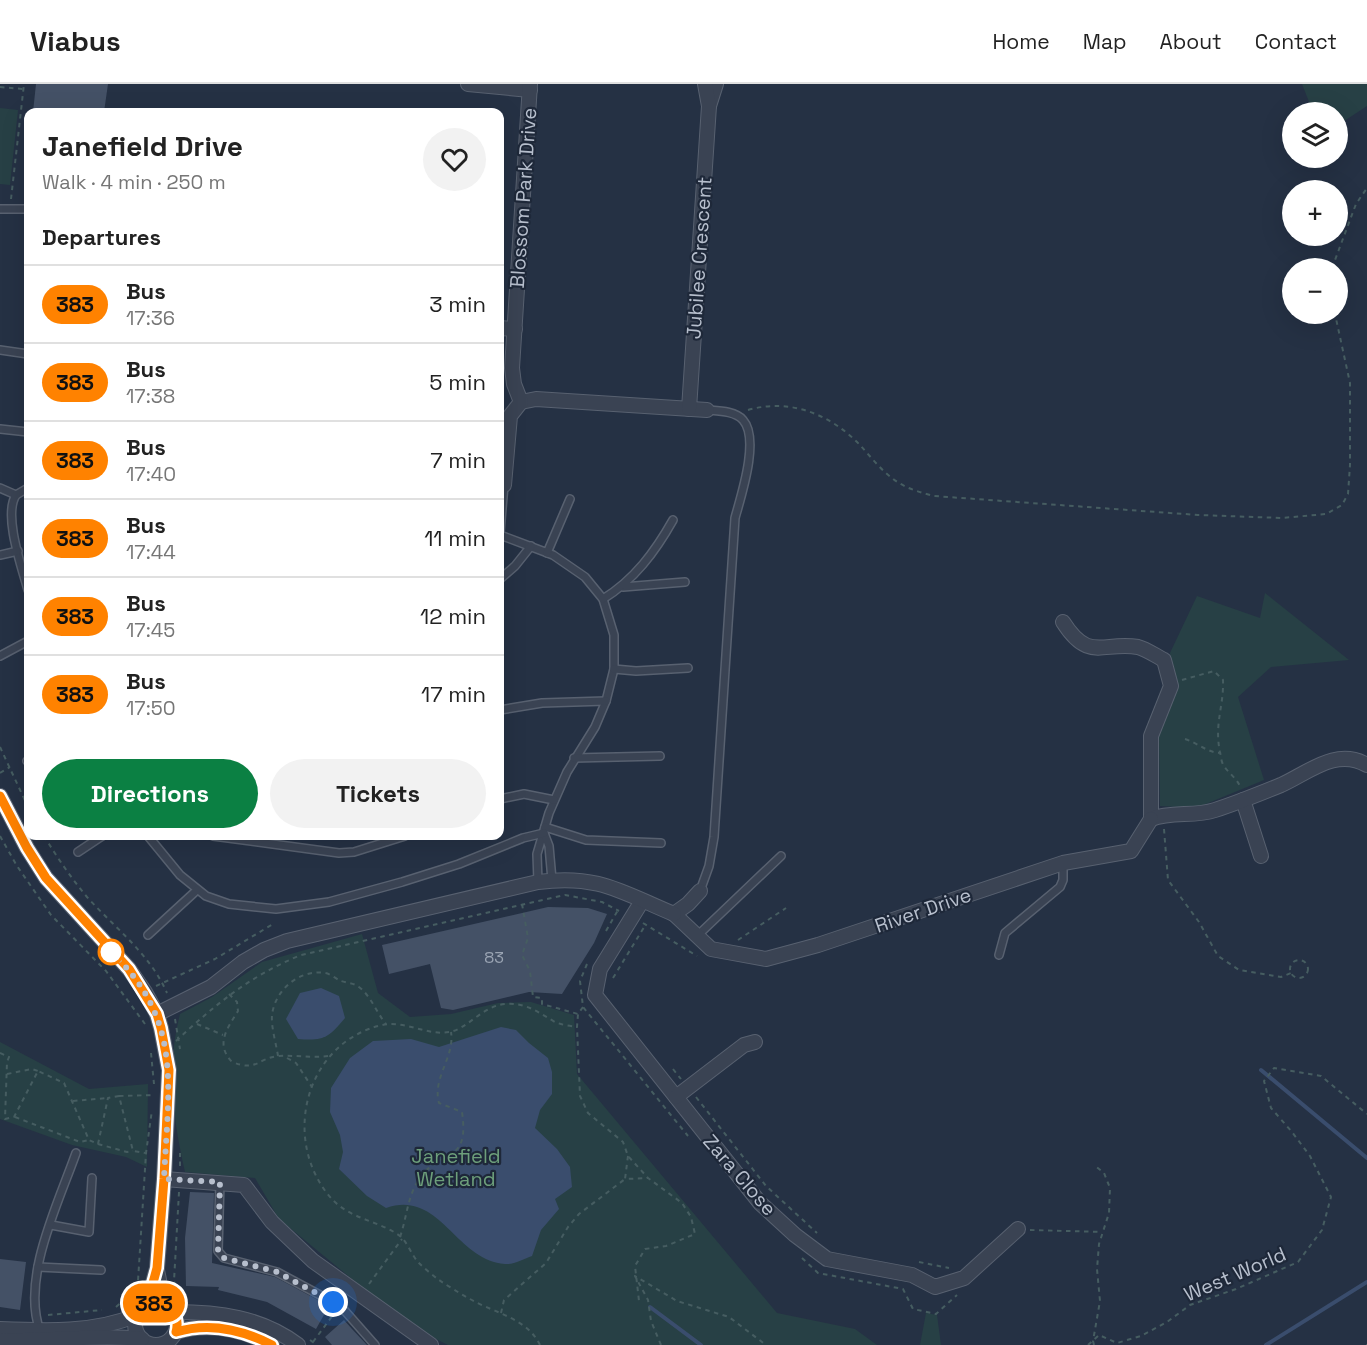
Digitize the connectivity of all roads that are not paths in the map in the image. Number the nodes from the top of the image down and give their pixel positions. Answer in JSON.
{"nodes":[{"id":1,"x":468,"y":84,"type":"edge"},
{"id":2,"x":705,"y":84,"type":"edge"},
{"id":3,"x":716,"y":84,"type":"edge"},
{"id":4,"x":530,"y":87,"type":"edge"},
{"id":5,"x":709,"y":106,"type":"junction"},
{"id":6,"x":0,"y":209,"type":"edge"},
{"id":7,"x":24,"y":209,"type":"edge"},
{"id":8,"x":504,"y":328,"type":"edge"},
{"id":9,"x":515,"y":328,"type":"junction"},
{"id":10,"x":0,"y":350,"type":"edge"},
{"id":11,"x":24,"y":353,"type":"edge"},
{"id":12,"x":521,"y":402,"type":"junction"},
{"id":13,"x":689,"y":409,"type":"junction"},
{"id":14,"x":707,"y":410,"type":"joint"},
{"id":15,"x":0,"y":429,"type":"edge"},
{"id":16,"x":24,"y":432,"type":"edge"},
{"id":17,"x":504,"y":485,"type":"edge"},
{"id":18,"x":0,"y":488,"type":"edge"},
{"id":19,"x":24,"y":490,"type":"edge"},
{"id":20,"x":16,"y":495,"type":"junction"},
{"id":21,"x":570,"y":499,"type":"dead end"},
{"id":22,"x":673,"y":520,"type":"dead end"},
{"id":23,"x":504,"y":536,"type":"edge"},
{"id":24,"x":531,"y":546,"type":"junction"},
{"id":25,"x":18,"y":551,"type":"junction"},
{"id":26,"x":547,"y":552,"type":"junction"},
{"id":27,"x":0,"y":555,"type":"edge"},
{"id":28,"x":24,"y":574,"type":"edge"},
{"id":29,"x":504,"y":576,"type":"edge"},
{"id":30,"x":685,"y":582,"type":"dead end"},
{"id":31,"x":623,"y":586,"type":"junction"},
{"id":32,"x":603,"y":599,"type":"junction"},
{"id":33,"x":1064,"y":622,"type":"dead end"},
{"id":34,"x":24,"y":643,"type":"edge"},
{"id":35,"x":0,"y":656,"type":"edge"},
{"id":36,"x":688,"y":668,"type":"dead end"},
{"id":37,"x":614,"y":669,"type":"junction"},
{"id":38,"x":606,"y":701,"type":"junction"},
{"id":39,"x":504,"y":709,"type":"edge"},
{"id":40,"x":660,"y":756,"type":"dead end"},
{"id":41,"x":574,"y":758,"type":"junction"},
{"id":42,"x":1367,"y":765,"type":"edge"},
{"id":43,"x":504,"y":799,"type":"edge"},
{"id":44,"x":554,"y":800,"type":"junction"},
{"id":45,"x":1244,"y":800,"type":"junction"},
{"id":46,"x":1,"y":802,"type":"edge"},
{"id":47,"x":1157,"y":817,"type":"junction"},
{"id":48,"x":544,"y":830,"type":"junction"},
{"id":49,"x":96,"y":840,"type":"edge"},
{"id":50,"x":152,"y":840,"type":"edge"},
{"id":51,"x":239,"y":840,"type":"edge"},
{"id":52,"x":391,"y":840,"type":"edge"},
{"id":53,"x":661,"y":843,"type":"dead end"},
{"id":54,"x":78,"y":852,"type":"dead end"},
{"id":55,"x":782,"y":856,"type":"dead end"},
{"id":56,"x":1261,"y":856,"type":"dead end"},
{"id":57,"x":1064,"y":863,"type":"junction"},
{"id":58,"x":545,"y":881,"type":"junction"},
{"id":59,"x":197,"y":890,"type":"junction"},
{"id":60,"x":700,"y":891,"type":"joint"},
{"id":61,"x":642,"y":901,"type":"junction"},
{"id":62,"x":674,"y":914,"type":"junction"},
{"id":63,"x":147,"y":935,"type":"dead end"},
{"id":64,"x":697,"y":936,"type":"junction"},
{"id":65,"x":999,"y":955,"type":"dead end"},
{"id":66,"x":157,"y":1014,"type":"junction"},
{"id":67,"x":755,"y":1042,"type":"dead end"},
{"id":68,"x":676,"y":1097,"type":"junction"},
{"id":69,"x":76,"y":1153,"type":"dead end"},
{"id":70,"x":92,"y":1178,"type":"dead end"},
{"id":71,"x":164,"y":1179,"type":"junction"},
{"id":72,"x":220,"y":1182,"type":"junction"},
{"id":73,"x":51,"y":1225,"type":"junction"},
{"id":74,"x":1018,"y":1229,"type":"road end"},
{"id":75,"x":38,"y":1267,"type":"junction"},
{"id":76,"x":157,"y":1268,"type":"junction"},
{"id":77,"x":101,"y":1270,"type":"dead end"},
{"id":78,"x":169,"y":1308,"type":"junction"},
{"id":79,"x":142,"y":1310,"type":"junction"},
{"id":80,"x":0,"y":1329,"type":"edge"},
{"id":81,"x":40,"y":1330,"type":"junction"},
{"id":82,"x":171,"y":1339,"type":"edge"},
{"id":83,"x":0,"y":1340,"type":"edge"},
{"id":84,"x":147,"y":1342,"type":"edge"},
{"id":85,"x":272,"y":1345,"type":"edge"},
{"id":86,"x":298,"y":1345,"type":"edge"},
{"id":87,"x":375,"y":1345,"type":"edge"},
{"id":88,"x":431,"y":1345,"type":"edge"}],
"edges":[{"from":1,"to":4,"type":"street"},
{"from":2,"to":5,"type":"street","name":"Jubilee Crescent"},
{"from":3,"to":5,"type":"street","name":"Jubilee Crescent"},
{"from":4,"to":9,"type":"street","name":"Blossom Park Drive"},
{"from":5,"to":13,"type":"street","name":"Jubilee Crescent"},
{"from":6,"to":7,"type":"lane"},
{"from":8,"to":9,"type":"street"},
{"from":9,"to":12,"type":"street","name":"Blossom Park Drive"},
{"from":10,"to":11,"type":"lane"},
{"from":12,"to":13,"type":"street"},
{"from":12,"to":17,"type":"street"},
{"from":13,"to":14,"type":"street"},
{"from":14,"to":60,"type":"lane"},
{"from":15,"to":16,"type":"lane"},
{"from":18,"to":20,"type":"lane"},
{"from":19,"to":20,"type":"lane"},
{"from":20,"to":25,"type":"lane"},
{"from":21,"to":26,"type":"lane"},
{"from":22,"to":31,"type":"lane"},
{"from":23,"to":24,"type":"lane"},
{"from":24,"to":26,"type":"lane"},
{"from":24,"to":29,"type":"lane"},
{"from":25,"to":27,"type":"lane"},
{"from":25,"to":28,"type":"lane"},
{"from":26,"to":32,"type":"lane"},
{"from":30,"to":31,"type":"lane"},
{"from":31,"to":32,"type":"lane"},
{"from":32,"to":37,"type":"lane"},
{"from":33,"to":47,"type":"street"},
{"from":34,"to":35,"type":"lane"},
{"from":36,"to":37,"type":"lane"},
{"from":37,"to":38,"type":"lane"},
{"from":38,"to":39,"type":"lane"},
{"from":38,"to":41,"type":"lane"},
{"from":40,"to":41,"type":"lane"},
{"from":41,"to":44,"type":"lane"},
{"from":42,"to":45,"type":"street"},
{"from":43,"to":44,"type":"lane"},
{"from":44,"to":48,"type":"lane"},
{"from":45,"to":47,"type":"street"},
{"from":45,"to":56,"type":"street"},
{"from":46,"to":66,"type":"street"},
{"from":47,"to":57,"type":"street","name":"River Drive"},
{"from":48,"to":53,"type":"lane"},
{"from":48,"to":58,"type":"lane"},
{"from":48,"to":58,"type":"lane"},
{"from":48,"to":59,"type":"lane"},
{"from":49,"to":54,"type":"lane"},
{"from":50,"to":59,"type":"lane"},
{"from":51,"to":52,"type":"lane"},
{"from":55,"to":64,"type":"lane"},
{"from":57,"to":64,"type":"street","name":"River Drive"},
{"from":57,"to":65,"type":"lane"},
{"from":58,"to":61,"type":"street"},
{"from":58,"to":66,"type":"street"},
{"from":59,"to":63,"type":"lane"},
{"from":60,"to":62,"type":"street"},
{"from":61,"to":62,"type":"street"},
{"from":61,"to":68,"type":"street","name":"Zara Close"},
{"from":62,"to":64,"type":"street","name":"River Drive"},
{"from":66,"to":71,"type":"street"},
{"from":67,"to":68,"type":"street"},
{"from":68,"to":74,"type":"street","name":"Zara Close"},
{"from":69,"to":73,"type":"lane"},
{"from":70,"to":73,"type":"lane"},
{"from":71,"to":72,"type":"street"},
{"from":71,"to":76,"type":"street"},
{"from":72,"to":87,"type":"lane"},
{"from":72,"to":88,"type":"street"},
{"from":73,"to":75,"type":"lane"},
{"from":75,"to":77,"type":"lane"},
{"from":75,"to":81,"type":"lane"},
{"from":76,"to":78,"type":"street"},
{"from":76,"to":79,"type":"street"},
{"from":78,"to":79,"type":"street"},
{"from":78,"to":82,"type":"street"},
{"from":78,"to":86,"type":"street"},
{"from":79,"to":81,"type":"street"},
{"from":79,"to":84,"type":"street"},
{"from":80,"to":81,"type":"street"},
{"from":82,"to":84,"type":"street"},
{"from":82,"to":85,"type":"street"},
{"from":83,"to":84,"type":"street"}]}
